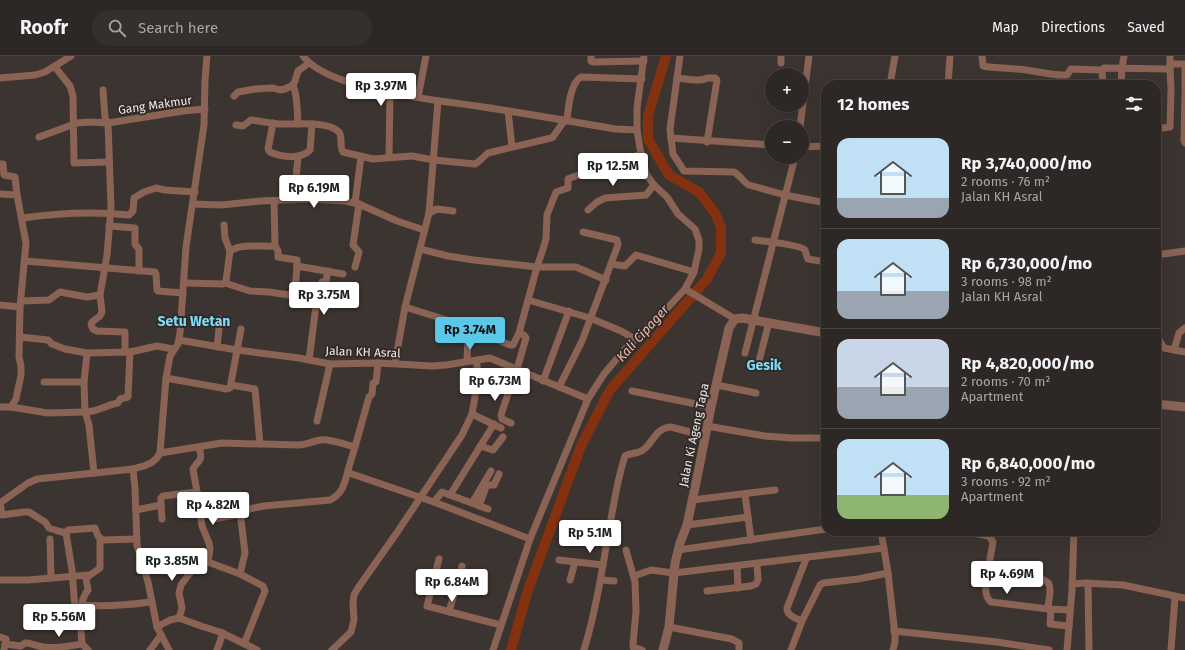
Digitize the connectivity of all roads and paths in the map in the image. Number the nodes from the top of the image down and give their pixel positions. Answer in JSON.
{"nodes":[{"id":1,"x":71,"y":56,"type":"edge"},
{"id":2,"x":207,"y":56,"type":"edge"},
{"id":3,"x":303,"y":56,"type":"edge"},
{"id":4,"x":426,"y":56,"type":"edge"},
{"id":5,"x":591,"y":56,"type":"edge"},
{"id":6,"x":680,"y":56,"type":"edge"},
{"id":7,"x":809,"y":56,"type":"edge"},
{"id":8,"x":895,"y":56,"type":"edge"},
{"id":9,"x":950,"y":56,"type":"edge"},
{"id":10,"x":982,"y":56,"type":"edge"},
{"id":11,"x":1124,"y":56,"type":"edge"},
{"id":12,"x":1170,"y":56,"type":"edge"},
{"id":13,"x":644,"y":58,"type":"edge"},
{"id":14,"x":309,"y":63,"type":"junction"},
{"id":15,"x":1185,"y":64,"type":"edge"},
{"id":16,"x":1170,"y":66,"type":"junction"},
{"id":17,"x":1122,"y":67,"type":"junction"},
{"id":18,"x":53,"y":68,"type":"junction"},
{"id":19,"x":1185,"y":69,"type":"edge"},
{"id":20,"x":1102,"y":70,"type":"junction"},
{"id":21,"x":0,"y":78,"type":"edge"},
{"id":22,"x":676,"y":78,"type":"junction"},
{"id":23,"x":642,"y":79,"type":"junction"},
{"id":24,"x":891,"y":80,"type":"edge"},
{"id":25,"x":948,"y":80,"type":"edge"},
{"id":26,"x":1102,"y":80,"type":"edge"},
{"id":27,"x":1121,"y":80,"type":"edge"},
{"id":28,"x":293,"y":85,"type":"junction"},
{"id":29,"x":103,"y":90,"type":"dead end"},
{"id":30,"x":1185,"y":91,"type":"edge"},
{"id":31,"x":390,"y":94,"type":"junction"},
{"id":32,"x":234,"y":96,"type":"dead end"},
{"id":33,"x":1185,"y":96,"type":"edge"},
{"id":34,"x":418,"y":97,"type":"junction"},
{"id":35,"x":438,"y":101,"type":"junction"},
{"id":36,"x":1185,"y":102,"type":"edge"},
{"id":37,"x":205,"y":109,"type":"junction"},
{"id":38,"x":508,"y":112,"type":"junction"},
{"id":39,"x":801,"y":120,"type":"edge"},
{"id":40,"x":565,"y":121,"type":"junction"},
{"id":41,"x":108,"y":123,"type":"junction"},
{"id":42,"x":273,"y":123,"type":"junction"},
{"id":43,"x":73,"y":124,"type":"junction"},
{"id":44,"x":298,"y":124,"type":"junction"},
{"id":45,"x":312,"y":124,"type":"junction"},
{"id":46,"x":236,"y":125,"type":"dead end"},
{"id":47,"x":1161,"y":129,"type":"edge"},
{"id":48,"x":637,"y":130,"type":"junction"},
{"id":49,"x":39,"y":137,"type":"dead end"},
{"id":50,"x":671,"y":138,"type":"junction"},
{"id":51,"x":707,"y":142,"type":"junction"},
{"id":52,"x":1185,"y":143,"type":"edge"},
{"id":53,"x":765,"y":146,"type":"edge"},
{"id":54,"x":821,"y":146,"type":"edge"},
{"id":55,"x":512,"y":147,"type":"junction"},
{"id":56,"x":809,"y":147,"type":"edge"},
{"id":57,"x":641,"y":154,"type":"junction"},
{"id":58,"x":298,"y":156,"type":"junction"},
{"id":59,"x":361,"y":157,"type":"junction"},
{"id":60,"x":389,"y":157,"type":"junction"},
{"id":61,"x":434,"y":160,"type":"junction"},
{"id":62,"x":108,"y":162,"type":"junction"},
{"id":63,"x":0,"y":164,"type":"edge"},
{"id":64,"x":793,"y":164,"type":"edge"},
{"id":65,"x":654,"y":185,"type":"junction"},
{"id":66,"x":195,"y":192,"type":"junction"},
{"id":67,"x":0,"y":194,"type":"edge"},
{"id":68,"x":17,"y":195,"type":"junction"},
{"id":69,"x":784,"y":195,"type":"junction"},
{"id":70,"x":294,"y":200,"type":"junction"},
{"id":71,"x":274,"y":201,"type":"junction"},
{"id":72,"x":821,"y":202,"type":"edge"},
{"id":73,"x":357,"y":203,"type":"junction"},
{"id":74,"x":193,"y":204,"type":"junction"},
{"id":75,"x":588,"y":210,"type":"dead end"},
{"id":76,"x":453,"y":211,"type":"dead end"},
{"id":77,"x":110,"y":213,"type":"junction"},
{"id":78,"x":429,"y":213,"type":"junction"},
{"id":79,"x":22,"y":218,"type":"junction"},
{"id":80,"x":224,"y":225,"type":"dead end"},
{"id":81,"x":109,"y":226,"type":"junction"},
{"id":82,"x":424,"y":230,"type":"junction"},
{"id":83,"x":583,"y":232,"type":"dead end"},
{"id":84,"x":755,"y":240,"type":"dead end"},
{"id":85,"x":774,"y":242,"type":"junction"},
{"id":86,"x":275,"y":246,"type":"junction"},
{"id":87,"x":420,"y":249,"type":"junction"},
{"id":88,"x":230,"y":251,"type":"junction"},
{"id":89,"x":1185,"y":251,"type":"edge"},
{"id":90,"x":1161,"y":254,"type":"edge"},
{"id":91,"x":821,"y":261,"type":"edge"},
{"id":92,"x":25,"y":262,"type":"junction"},
{"id":93,"x":611,"y":264,"type":"junction"},
{"id":94,"x":297,"y":266,"type":"junction"},
{"id":95,"x":355,"y":267,"type":"dead end"},
{"id":96,"x":537,"y":267,"type":"junction"},
{"id":97,"x":104,"y":269,"type":"junction"},
{"id":98,"x":139,"y":271,"type":"junction"},
{"id":99,"x":328,"y":271,"type":"junction"},
{"id":100,"x":694,"y":272,"type":"junction"},
{"id":101,"x":343,"y":274,"type":"dead end"},
{"id":102,"x":606,"y":280,"type":"junction"},
{"id":103,"x":184,"y":283,"type":"junction"},
{"id":104,"x":225,"y":283,"type":"junction"},
{"id":105,"x":686,"y":290,"type":"junction"},
{"id":106,"x":183,"y":293,"type":"junction"},
{"id":107,"x":100,"y":295,"type":"junction"},
{"id":108,"x":528,"y":300,"type":"junction"},
{"id":109,"x":20,"y":304,"type":"junction"},
{"id":110,"x":0,"y":305,"type":"edge"},
{"id":111,"x":405,"y":308,"type":"junction"},
{"id":112,"x":569,"y":311,"type":"junction"},
{"id":113,"x":590,"y":318,"type":"junction"},
{"id":114,"x":220,"y":319,"type":"dead end"},
{"id":115,"x":735,"y":319,"type":"junction"},
{"id":116,"x":755,"y":320,"type":"junction"},
{"id":117,"x":769,"y":322,"type":"junction"},
{"id":118,"x":1185,"y":328,"type":"edge"},
{"id":119,"x":242,"y":329,"type":"dead end"},
{"id":120,"x":469,"y":329,"type":"junction"},
{"id":121,"x":821,"y":332,"type":"edge"},
{"id":122,"x":519,"y":333,"type":"junction"},
{"id":123,"x":20,"y":338,"type":"junction"},
{"id":124,"x":635,"y":339,"type":"junction"},
{"id":125,"x":179,"y":340,"type":"junction"},
{"id":126,"x":1161,"y":343,"type":"edge"},
{"id":127,"x":217,"y":347,"type":"junction"},
{"id":128,"x":174,"y":349,"type":"junction"},
{"id":129,"x":237,"y":350,"type":"junction"},
{"id":130,"x":1174,"y":350,"type":"junction"},
{"id":131,"x":127,"y":352,"type":"junction"},
{"id":132,"x":1185,"y":352,"type":"edge"},
{"id":133,"x":87,"y":353,"type":"junction"},
{"id":134,"x":745,"y":353,"type":"dead end"},
{"id":135,"x":309,"y":360,"type":"junction"},
{"id":136,"x":477,"y":360,"type":"junction"},
{"id":137,"x":467,"y":361,"type":"junction"},
{"id":138,"x":759,"y":361,"type":"dead end"},
{"id":139,"x":378,"y":363,"type":"junction"},
{"id":140,"x":395,"y":363,"type":"junction"},
{"id":141,"x":330,"y":364,"type":"junction"},
{"id":142,"x":517,"y":369,"type":"junction"},
{"id":143,"x":166,"y":378,"type":"junction"},
{"id":144,"x":543,"y":381,"type":"junction"},
{"id":145,"x":44,"y":382,"type":"dead end"},
{"id":146,"x":84,"y":382,"type":"junction"},
{"id":147,"x":716,"y":385,"type":"junction"},
{"id":148,"x":231,"y":386,"type":"junction"},
{"id":149,"x":560,"y":387,"type":"junction"},
{"id":150,"x":632,"y":391,"type":"dead end"},
{"id":151,"x":756,"y":393,"type":"dead end"},
{"id":152,"x":588,"y":399,"type":"junction"},
{"id":153,"x":1161,"y":405,"type":"edge"},
{"id":154,"x":0,"y":407,"type":"edge"},
{"id":155,"x":11,"y":407,"type":"junction"},
{"id":156,"x":711,"y":407,"type":"junction"},
{"id":157,"x":1185,"y":408,"type":"edge"},
{"id":158,"x":85,"y":412,"type":"junction"},
{"id":159,"x":472,"y":414,"type":"junction"},
{"id":160,"x":317,"y":421,"type":"dead end"},
{"id":161,"x":510,"y":423,"type":"dead end"},
{"id":162,"x":494,"y":424,"type":"junction"},
{"id":163,"x":707,"y":426,"type":"junction"},
{"id":164,"x":501,"y":428,"type":"dead end"},
{"id":165,"x":706,"y":436,"type":"junction"},
{"id":166,"x":503,"y":437,"type":"dead end"},
{"id":167,"x":821,"y":438,"type":"edge"},
{"id":168,"x":260,"y":444,"type":"junction"},
{"id":169,"x":480,"y":446,"type":"junction"},
{"id":170,"x":199,"y":447,"type":"junction"},
{"id":171,"x":355,"y":447,"type":"junction"},
{"id":172,"x":160,"y":453,"type":"junction"},
{"id":173,"x":133,"y":469,"type":"junction"},
{"id":174,"x":348,"y":471,"type":"junction"},
{"id":175,"x":492,"y":471,"type":"dead end"},
{"id":176,"x":94,"y":473,"type":"junction"},
{"id":177,"x":499,"y":474,"type":"dead end"},
{"id":178,"x":485,"y":481,"type":"junction"},
{"id":179,"x":494,"y":485,"type":"junction"},
{"id":180,"x":775,"y":490,"type":"dead end"},
{"id":181,"x":198,"y":492,"type":"junction"},
{"id":182,"x":450,"y":495,"type":"junction"},
{"id":183,"x":745,"y":495,"type":"junction"},
{"id":184,"x":420,"y":498,"type":"junction"},
{"id":185,"x":692,"y":500,"type":"junction"},
{"id":186,"x":434,"y":502,"type":"junction"},
{"id":187,"x":475,"y":504,"type":"junction"},
{"id":188,"x":161,"y":505,"type":"junction"},
{"id":189,"x":488,"y":509,"type":"dead end"},
{"id":190,"x":136,"y":510,"type":"junction"},
{"id":191,"x":241,"y":514,"type":"junction"},
{"id":192,"x":748,"y":517,"type":"junction"},
{"id":193,"x":162,"y":519,"type":"dead end"},
{"id":194,"x":214,"y":519,"type":"dead end"},
{"id":195,"x":686,"y":525,"type":"junction"},
{"id":196,"x":821,"y":530,"type":"edge"},
{"id":197,"x":66,"y":533,"type":"junction"},
{"id":198,"x":882,"y":536,"type":"edge"},
{"id":199,"x":989,"y":536,"type":"edge"},
{"id":200,"x":1074,"y":536,"type":"edge"},
{"id":201,"x":50,"y":539,"type":"dead end"},
{"id":202,"x":100,"y":539,"type":"junction"},
{"id":203,"x":137,"y":539,"type":"junction"},
{"id":204,"x":530,"y":539,"type":"junction"},
{"id":205,"x":751,"y":540,"type":"junction"},
{"id":206,"x":884,"y":548,"type":"junction"},
{"id":207,"x":626,"y":550,"type":"dead end"},
{"id":208,"x":678,"y":550,"type":"junction"},
{"id":209,"x":189,"y":557,"type":"dead end"},
{"id":210,"x":439,"y":559,"type":"dead end"},
{"id":211,"x":806,"y":559,"type":"junction"},
{"id":212,"x":559,"y":560,"type":"dead end"},
{"id":213,"x":142,"y":562,"type":"junction"},
{"id":214,"x":208,"y":562,"type":"junction"},
{"id":215,"x":576,"y":562,"type":"junction"},
{"id":216,"x":756,"y":564,"type":"junction"},
{"id":217,"x":602,"y":565,"type":"junction"},
{"id":218,"x":462,"y":566,"type":"dead end"},
{"id":219,"x":737,"y":566,"type":"junction"},
{"id":220,"x":988,"y":570,"type":"junction"},
{"id":221,"x":674,"y":573,"type":"junction"},
{"id":222,"x":240,"y":574,"type":"junction"},
{"id":223,"x":888,"y":574,"type":"junction"},
{"id":224,"x":88,"y":575,"type":"junction"},
{"id":225,"x":72,"y":576,"type":"junction"},
{"id":226,"x":634,"y":576,"type":"junction"},
{"id":227,"x":50,"y":578,"type":"junction"},
{"id":228,"x":0,"y":580,"type":"edge"},
{"id":229,"x":570,"y":580,"type":"dead end"},
{"id":230,"x":601,"y":580,"type":"junction"},
{"id":231,"x":433,"y":581,"type":"junction"},
{"id":232,"x":614,"y":581,"type":"dead end"},
{"id":233,"x":1072,"y":584,"type":"junction"},
{"id":234,"x":1088,"y":584,"type":"junction"},
{"id":235,"x":456,"y":588,"type":"junction"},
{"id":236,"x":738,"y":588,"type":"junction"},
{"id":237,"x":707,"y":591,"type":"dead end"},
{"id":238,"x":1175,"y":597,"type":"junction"},
{"id":239,"x":1185,"y":598,"type":"edge"},
{"id":240,"x":151,"y":602,"type":"junction"},
{"id":241,"x":82,"y":605,"type":"junction"},
{"id":242,"x":1049,"y":609,"type":"junction"},
{"id":243,"x":1070,"y":610,"type":"junction"},
{"id":244,"x":449,"y":612,"type":"junction"},
{"id":245,"x":81,"y":614,"type":"junction"},
{"id":246,"x":179,"y":618,"type":"junction"},
{"id":247,"x":802,"y":621,"type":"junction"},
{"id":248,"x":501,"y":625,"type":"junction"},
{"id":249,"x":1069,"y":626,"type":"junction"},
{"id":250,"x":158,"y":627,"type":"junction"},
{"id":251,"x":668,"y":627,"type":"junction"},
{"id":252,"x":894,"y":631,"type":"junction"},
{"id":253,"x":223,"y":633,"type":"junction"},
{"id":254,"x":161,"y":635,"type":"junction"},
{"id":255,"x":0,"y":637,"type":"edge"},
{"id":256,"x":82,"y":644,"type":"junction"},
{"id":257,"x":244,"y":644,"type":"junction"},
{"id":258,"x":5,"y":647,"type":"edge"},
{"id":259,"x":44,"y":648,"type":"edge"},
{"id":260,"x":66,"y":649,"type":"edge"},
{"id":261,"x":663,"y":649,"type":"edge"},
{"id":262,"x":1040,"y":649,"type":"edge"},
{"id":263,"x":88,"y":650,"type":"edge"},
{"id":264,"x":150,"y":650,"type":"edge"},
{"id":265,"x":169,"y":650,"type":"edge"},
{"id":266,"x":216,"y":650,"type":"edge"},
{"id":267,"x":257,"y":650,"type":"edge"},
{"id":268,"x":332,"y":650,"type":"edge"},
{"id":269,"x":493,"y":650,"type":"edge"},
{"id":270,"x":584,"y":650,"type":"edge"},
{"id":271,"x":642,"y":650,"type":"edge"},
{"id":272,"x":739,"y":650,"type":"edge"},
{"id":273,"x":791,"y":650,"type":"edge"},
{"id":274,"x":892,"y":650,"type":"edge"},
{"id":275,"x":1049,"y":650,"type":"edge"},
{"id":276,"x":1067,"y":650,"type":"edge"},
{"id":277,"x":1089,"y":650,"type":"edge"},
{"id":278,"x":1171,"y":650,"type":"edge"}],
"edges":[{"from":1,"to":18,"type":"street"},
{"from":2,"to":37,"type":"street"},
{"from":3,"to":14,"type":"street"},
{"from":4,"to":34,"type":"street"},
{"from":5,"to":13,"type":"street"},
{"from":6,"to":22,"type":"street"},
{"from":7,"to":39,"type":"street"},
{"from":8,"to":24,"type":"street"},
{"from":9,"to":25,"type":"street"},
{"from":10,"to":20,"type":"street"},
{"from":11,"to":17,"type":"street"},
{"from":12,"to":16,"type":"street"},
{"from":13,"to":23,"type":"street"},
{"from":14,"to":28,"type":"street"},
{"from":14,"to":31,"type":"street"},
{"from":15,"to":16,"type":"street"},
{"from":16,"to":17,"type":"street"},
{"from":16,"to":47,"type":"street"},
{"from":17,"to":20,"type":"street"},
{"from":17,"to":27,"type":"street"},
{"from":18,"to":21,"type":"street"},
{"from":18,"to":43,"type":"street"},
{"from":19,"to":30,"type":"street"},
{"from":20,"to":26,"type":"street"},
{"from":22,"to":50,"type":"street"},
{"from":22,"to":51,"type":"street"},
{"from":23,"to":40,"type":"street"},
{"from":23,"to":48,"type":"street"},
{"from":28,"to":32,"type":"street"},
{"from":28,"to":44,"type":"street"},
{"from":29,"to":41,"type":"street"},
{"from":31,"to":34,"type":"street"},
{"from":31,"to":60,"type":"street"},
{"from":33,"to":36,"type":"street"},
{"from":34,"to":35,"type":"street"},
{"from":35,"to":38,"type":"street"},
{"from":35,"to":61,"type":"street"},
{"from":36,"to":52,"type":"street"},
{"from":37,"to":41,"type":"street","name":"Gang Makmur"},
{"from":37,"to":66,"type":"street"},
{"from":38,"to":40,"type":"street"},
{"from":38,"to":55,"type":"street"},
{"from":40,"to":48,"type":"street"},
{"from":40,"to":55,"type":"street"},
{"from":41,"to":43,"type":"street","name":"Gang Makmur"},
{"from":41,"to":62,"type":"street"},
{"from":42,"to":44,"type":"street"},
{"from":42,"to":46,"type":"street"},
{"from":42,"to":58,"type":"street"},
{"from":43,"to":49,"type":"street","name":"Gang Makmur"},
{"from":43,"to":62,"type":"street"},
{"from":44,"to":45,"type":"street"},
{"from":45,"to":58,"type":"street"},
{"from":45,"to":59,"type":"street"},
{"from":48,"to":57,"type":"street"},
{"from":50,"to":51,"type":"street"},
{"from":50,"to":69,"type":"street"},
{"from":51,"to":53,"type":"street"},
{"from":54,"to":56,"type":"street"},
{"from":55,"to":61,"type":"street"},
{"from":57,"to":65,"type":"street"},
{"from":57,"to":96,"type":"street"},
{"from":58,"to":70,"type":"street"},
{"from":59,"to":60,"type":"street"},
{"from":59,"to":73,"type":"street"},
{"from":60,"to":61,"type":"street"},
{"from":61,"to":78,"type":"street"},
{"from":62,"to":77,"type":"street"},
{"from":63,"to":68,"type":"street"},
{"from":64,"to":69,"type":"street"},
{"from":65,"to":75,"type":"street"},
{"from":65,"to":100,"type":"street"},
{"from":66,"to":74,"type":"street"},
{"from":66,"to":77,"type":"street"},
{"from":67,"to":68,"type":"street"},
{"from":68,"to":79,"type":"street"},
{"from":69,"to":72,"type":"street"},
{"from":69,"to":85,"type":"street"},
{"from":70,"to":71,"type":"street"},
{"from":70,"to":73,"type":"street"},
{"from":71,"to":74,"type":"street"},
{"from":71,"to":86,"type":"street"},
{"from":73,"to":82,"type":"street"},
{"from":73,"to":95,"type":"street"},
{"from":74,"to":103,"type":"street"},
{"from":76,"to":78,"type":"street"},
{"from":77,"to":79,"type":"street"},
{"from":77,"to":81,"type":"street"},
{"from":78,"to":82,"type":"street"},
{"from":79,"to":92,"type":"street"},
{"from":80,"to":88,"type":"street"},
{"from":81,"to":97,"type":"street"},
{"from":81,"to":98,"type":"street"},
{"from":82,"to":87,"type":"street"},
{"from":83,"to":93,"type":"street"},
{"from":84,"to":85,"type":"street"},
{"from":85,"to":91,"type":"street"},
{"from":85,"to":116,"type":"street"},
{"from":86,"to":88,"type":"street"},
{"from":86,"to":94,"type":"street"},
{"from":87,"to":96,"type":"street"},
{"from":87,"to":111,"type":"street"},
{"from":88,"to":104,"type":"street"},
{"from":89,"to":90,"type":"street"},
{"from":92,"to":97,"type":"street"},
{"from":92,"to":109,"type":"street"},
{"from":93,"to":100,"type":"street"},
{"from":93,"to":102,"type":"street"},
{"from":94,"to":99,"type":"street"},
{"from":94,"to":104,"type":"street"},
{"from":96,"to":102,"type":"street"},
{"from":96,"to":108,"type":"street"},
{"from":97,"to":98,"type":"street"},
{"from":97,"to":107,"type":"street"},
{"from":98,"to":106,"type":"street"},
{"from":99,"to":101,"type":"street"},
{"from":99,"to":135,"type":"street"},
{"from":100,"to":105,"type":"street"},
{"from":102,"to":113,"type":"street"},
{"from":103,"to":104,"type":"street"},
{"from":103,"to":106,"type":"street"},
{"from":105,"to":115,"type":"street"},
{"from":105,"to":124,"type":"street"},
{"from":106,"to":125,"type":"street"},
{"from":107,"to":109,"type":"street"},
{"from":107,"to":131,"type":"street"},
{"from":108,"to":112,"type":"street"},
{"from":108,"to":122,"type":"street"},
{"from":109,"to":110,"type":"street"},
{"from":109,"to":123,"type":"street"},
{"from":111,"to":120,"type":"street"},
{"from":111,"to":140,"type":"street"},
{"from":112,"to":113,"type":"street"},
{"from":112,"to":144,"type":"street"},
{"from":113,"to":124,"type":"street"},
{"from":113,"to":149,"type":"street"},
{"from":114,"to":127,"type":"street"},
{"from":115,"to":116,"type":"street"},
{"from":115,"to":147,"type":"street","name":"Jalan Ki Ageng Tapa"},
{"from":116,"to":117,"type":"street"},
{"from":116,"to":134,"type":"street"},
{"from":117,"to":121,"type":"street"},
{"from":117,"to":138,"type":"street"},
{"from":118,"to":130,"type":"street"},
{"from":119,"to":129,"type":"street"},
{"from":120,"to":122,"type":"street"},
{"from":120,"to":137,"type":"street"},
{"from":122,"to":142,"type":"street"},
{"from":123,"to":133,"type":"street"},
{"from":123,"to":155,"type":"street"},
{"from":124,"to":152,"type":"street"},
{"from":125,"to":127,"type":"street","name":"Jalan KH Asral"},
{"from":125,"to":128,"type":"street"},
{"from":126,"to":130,"type":"street"},
{"from":127,"to":129,"type":"street","name":"Jalan KH Asral"},
{"from":128,"to":131,"type":"street"},
{"from":128,"to":143,"type":"street"},
{"from":129,"to":135,"type":"street","name":"Jalan KH Asral"},
{"from":129,"to":148,"type":"street"},
{"from":130,"to":132,"type":"street"},
{"from":131,"to":133,"type":"street"},
{"from":131,"to":158,"type":"street"},
{"from":133,"to":146,"type":"street"},
{"from":135,"to":141,"type":"street","name":"Jalan KH Asral"},
{"from":136,"to":137,"type":"street","name":"Jalan KH Asral"},
{"from":136,"to":142,"type":"street","name":"Jalan KH Asral"},
{"from":136,"to":159,"type":"street"},
{"from":137,"to":140,"type":"street","name":"Jalan KH Asral"},
{"from":139,"to":140,"type":"street","name":"Jalan KH Asral"},
{"from":139,"to":141,"type":"street","name":"Jalan KH Asral"},
{"from":139,"to":171,"type":"street"},
{"from":141,"to":160,"type":"street"},
{"from":142,"to":144,"type":"street","name":"Jalan KH Asral"},
{"from":142,"to":161,"type":"street"},
{"from":143,"to":148,"type":"street"},
{"from":143,"to":172,"type":"street"},
{"from":144,"to":149,"type":"street","name":"Jalan KH Asral"},
{"from":145,"to":146,"type":"street"},
{"from":146,"to":158,"type":"street"},
{"from":147,"to":151,"type":"street"},
{"from":147,"to":156,"type":"street","name":"Jalan Ki Ageng Tapa"},
{"from":148,"to":168,"type":"street"},
{"from":149,"to":152,"type":"street","name":"Jalan KH Asral"},
{"from":150,"to":156,"type":"street"},
{"from":152,"to":204,"type":"street"},
{"from":153,"to":157,"type":"street"},
{"from":154,"to":155,"type":"street"},
{"from":155,"to":158,"type":"street"},
{"from":156,"to":163,"type":"street","name":"Jalan Ki Ageng Tapa"},
{"from":158,"to":176,"type":"street"},
{"from":159,"to":162,"type":"street"},
{"from":159,"to":184,"type":"street"},
{"from":162,"to":164,"type":"street"},
{"from":162,"to":169,"type":"street"},
{"from":163,"to":165,"type":"street","name":"Jalan Ki Ageng Tapa"},
{"from":163,"to":167,"type":"street"},
{"from":165,"to":185,"type":"street","name":"Jalan Ki Ageng Tapa"},
{"from":165,"to":217,"type":"street"},
{"from":166,"to":169,"type":"street"},
{"from":168,"to":170,"type":"street"},
{"from":168,"to":171,"type":"street"},
{"from":169,"to":182,"type":"street"},
{"from":170,"to":172,"type":"street"},
{"from":170,"to":181,"type":"street"},
{"from":171,"to":174,"type":"street"},
{"from":172,"to":173,"type":"street"},
{"from":173,"to":176,"type":"street"},
{"from":173,"to":190,"type":"street"},
{"from":174,"to":184,"type":"street"},
{"from":174,"to":191,"type":"street"},
{"from":175,"to":178,"type":"street"},
{"from":176,"to":197,"type":"street"},
{"from":177,"to":179,"type":"street"},
{"from":178,"to":179,"type":"street"},
{"from":178,"to":187,"type":"street"},
{"from":179,"to":187,"type":"street"},
{"from":180,"to":183,"type":"street"},
{"from":181,"to":188,"type":"street"},
{"from":181,"to":214,"type":"street"},
{"from":182,"to":186,"type":"street"},
{"from":182,"to":187,"type":"street"},
{"from":183,"to":185,"type":"street"},
{"from":183,"to":192,"type":"street"},
{"from":184,"to":186,"type":"street"},
{"from":184,"to":268,"type":"street"},
{"from":185,"to":195,"type":"street","name":"Jalan Ki Ageng Tapa"},
{"from":186,"to":204,"type":"street"},
{"from":187,"to":189,"type":"street"},
{"from":188,"to":190,"type":"street"},
{"from":188,"to":193,"type":"street"},
{"from":190,"to":203,"type":"street"},
{"from":191,"to":194,"type":"street"},
{"from":191,"to":222,"type":"street"},
{"from":192,"to":195,"type":"street"},
{"from":192,"to":205,"type":"street"},
{"from":195,"to":208,"type":"street","name":"Jalan Ki Ageng Tapa"},
{"from":196,"to":205,"type":"street"},
{"from":197,"to":202,"type":"street"},
{"from":197,"to":225,"type":"street"},
{"from":198,"to":206,"type":"street"},
{"from":199,"to":220,"type":"street"},
{"from":200,"to":233,"type":"street"},
{"from":201,"to":227,"type":"street"},
{"from":202,"to":203,"type":"street"},
{"from":202,"to":224,"type":"street"},
{"from":203,"to":213,"type":"street"},
{"from":204,"to":248,"type":"street"},
{"from":205,"to":208,"type":"street"},
{"from":206,"to":211,"type":"street"},
{"from":206,"to":223,"type":"street"},
{"from":207,"to":226,"type":"street"},
{"from":208,"to":221,"type":"street","name":"Jalan Ki Ageng Tapa"},
{"from":209,"to":213,"type":"street"},
{"from":210,"to":231,"type":"street"},
{"from":211,"to":216,"type":"street"},
{"from":211,"to":247,"type":"street"},
{"from":212,"to":215,"type":"street"},
{"from":213,"to":240,"type":"street"},
{"from":214,"to":222,"type":"street"},
{"from":214,"to":246,"type":"street"},
{"from":215,"to":217,"type":"street"},
{"from":215,"to":229,"type":"street"},
{"from":216,"to":219,"type":"street"},
{"from":216,"to":236,"type":"street"},
{"from":217,"to":230,"type":"street"},
{"from":218,"to":235,"type":"street"},
{"from":219,"to":221,"type":"street"},
{"from":219,"to":236,"type":"street"},
{"from":220,"to":242,"type":"street"},
{"from":220,"to":242,"type":"street"},
{"from":221,"to":226,"type":"street"},
{"from":221,"to":251,"type":"street","name":"Jalan Ki Ageng Tapa"},
{"from":222,"to":257,"type":"street"},
{"from":223,"to":247,"type":"street"},
{"from":223,"to":252,"type":"street"},
{"from":224,"to":225,"type":"street"},
{"from":224,"to":241,"type":"street"},
{"from":225,"to":227,"type":"street"},
{"from":225,"to":245,"type":"street"},
{"from":226,"to":271,"type":"street"},
{"from":227,"to":228,"type":"street"},
{"from":230,"to":232,"type":"street"},
{"from":230,"to":270,"type":"street"},
{"from":231,"to":235,"type":"street"},
{"from":231,"to":244,"type":"street"},
{"from":233,"to":234,"type":"street"},
{"from":233,"to":243,"type":"street"},
{"from":234,"to":238,"type":"street"},
{"from":234,"to":277,"type":"street"},
{"from":235,"to":244,"type":"street"},
{"from":236,"to":237,"type":"street"},
{"from":238,"to":239,"type":"street"},
{"from":238,"to":278,"type":"street"},
{"from":240,"to":241,"type":"street"},
{"from":240,"to":250,"type":"street"},
{"from":241,"to":245,"type":"street"},
{"from":242,"to":243,"type":"street"},
{"from":242,"to":249,"type":"street"},
{"from":243,"to":249,"type":"street"},
{"from":244,"to":248,"type":"street"},
{"from":245,"to":256,"type":"street"},
{"from":246,"to":250,"type":"street"},
{"from":246,"to":253,"type":"street"},
{"from":247,"to":273,"type":"street"},
{"from":248,"to":269,"type":"street"},
{"from":249,"to":276,"type":"street"},
{"from":250,"to":254,"type":"street"},
{"from":251,"to":261,"type":"street","name":"Jalan Ki Ageng Tapa"},
{"from":251,"to":272,"type":"street"},
{"from":252,"to":262,"type":"street"},
{"from":252,"to":274,"type":"street"},
{"from":253,"to":257,"type":"street"},
{"from":253,"to":266,"type":"street"},
{"from":254,"to":264,"type":"street"},
{"from":254,"to":265,"type":"street"},
{"from":255,"to":258,"type":"street"},
{"from":256,"to":260,"type":"street"},
{"from":256,"to":263,"type":"street"},
{"from":257,"to":267,"type":"street"},
{"from":258,"to":259,"type":"street"},
{"from":259,"to":260,"type":"street"},
{"from":262,"to":275,"type":"street"}]}
